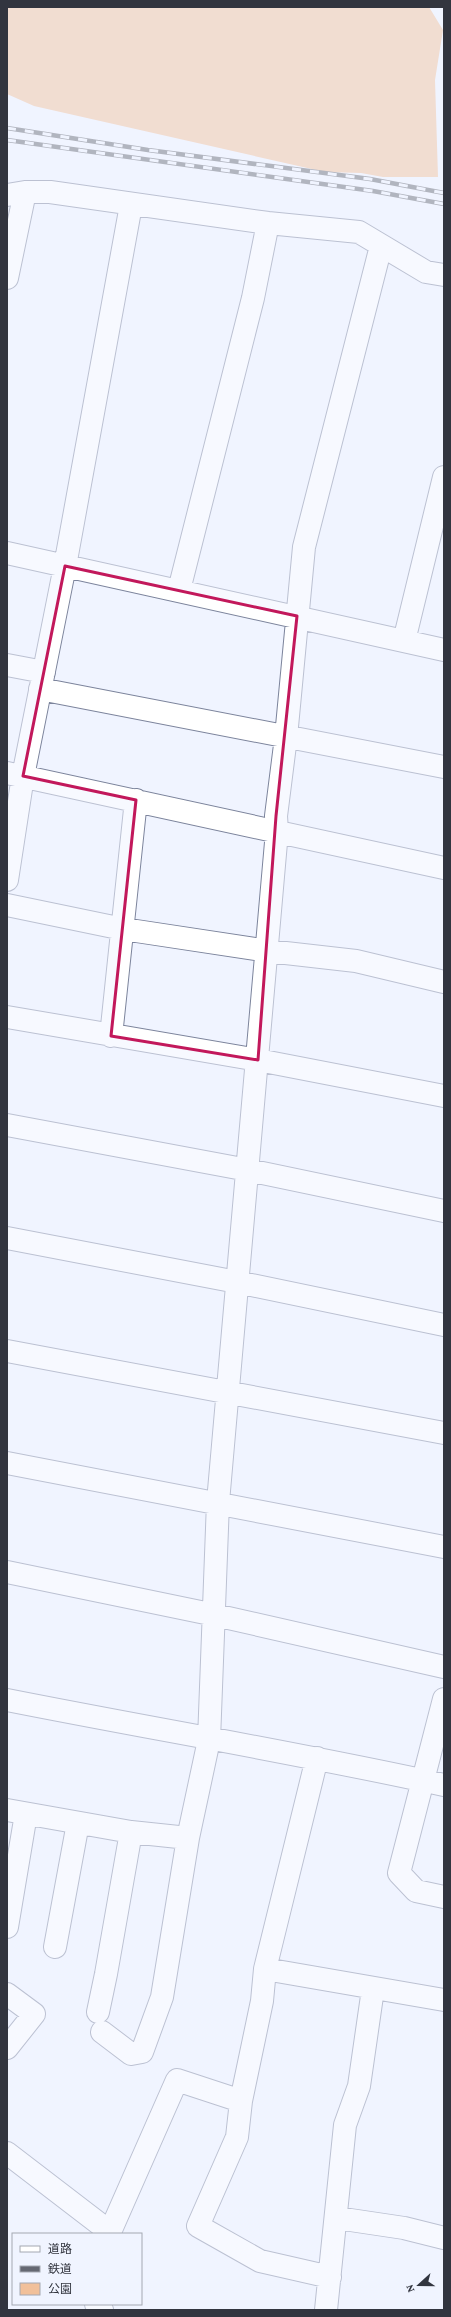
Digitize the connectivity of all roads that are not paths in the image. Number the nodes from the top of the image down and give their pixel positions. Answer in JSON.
{"nodes":[{"id":1,"x":16,"y":194,"type":"edge"},
{"id":2,"x":131,"y":205,"type":"junction"},
{"id":3,"x":268,"y":223,"type":"junction"},
{"id":4,"x":381,"y":246,"type":"junction"},
{"id":5,"x":444,"y":275,"type":"edge"},
{"id":6,"x":7,"y":278,"type":"edge"},
{"id":7,"x":444,"y":477,"type":"edge"},
{"id":8,"x":7,"y":553,"type":"edge"},
{"id":9,"x":65,"y":566,"type":"junction"},
{"id":10,"x":179,"y":590,"type":"junction"},
{"id":11,"x":297,"y":616,"type":"junction"},
{"id":12,"x":404,"y":641,"type":"junction"},
{"id":13,"x":444,"y":650,"type":"edge"},
{"id":14,"x":7,"y":665,"type":"edge"},
{"id":15,"x":42,"y":680,"type":"junction"},
{"id":16,"x":286,"y":737,"type":"junction"},
{"id":17,"x":444,"y":767,"type":"edge"},
{"id":18,"x":15,"y":775,"type":"edge"},
{"id":19,"x":136,"y":800,"type":"junction"},
{"id":20,"x":277,"y":831,"type":"junction"},
{"id":21,"x":9,"y":852,"type":"edge"},
{"id":22,"x":444,"y":868,"type":"edge"},
{"id":23,"x":7,"y":880,"type":"edge"},
{"id":24,"x":7,"y":905,"type":"edge"},
{"id":25,"x":123,"y":929,"type":"junction"},
{"id":26,"x":268,"y":951,"type":"junction"},
{"id":27,"x":444,"y":982,"type":"edge"},
{"id":28,"x":7,"y":1017,"type":"edge"},
{"id":29,"x":111,"y":1036,"type":"junction"},
{"id":30,"x":258,"y":1060,"type":"junction"},
{"id":31,"x":444,"y":1096,"type":"edge"},
{"id":32,"x":7,"y":1125,"type":"edge"},
{"id":33,"x":248,"y":1170,"type":"junction"},
{"id":34,"x":444,"y":1212,"type":"edge"},
{"id":35,"x":7,"y":1238,"type":"edge"},
{"id":36,"x":237,"y":1282,"type":"junction"},
{"id":37,"x":444,"y":1325,"type":"edge"},
{"id":38,"x":7,"y":1351,"type":"edge"},
{"id":39,"x":227,"y":1392,"type":"junction"},
{"id":40,"x":444,"y":1433,"type":"edge"},
{"id":41,"x":7,"y":1463,"type":"edge"},
{"id":42,"x":218,"y":1502,"type":"junction"},
{"id":43,"x":444,"y":1547,"type":"edge"},
{"id":44,"x":7,"y":1572,"type":"edge"},
{"id":45,"x":215,"y":1615,"type":"junction"},
{"id":46,"x":444,"y":1667,"type":"edge"},
{"id":47,"x":444,"y":1699,"type":"edge"},
{"id":48,"x":7,"y":1700,"type":"edge"},
{"id":49,"x":209,"y":1740,"type":"junction"},
{"id":50,"x":317,"y":1758,"type":"junction"},
{"id":51,"x":434,"y":1783,"type":"edge"},
{"id":52,"x":16,"y":1812,"type":"edge"},
{"id":53,"x":78,"y":1823,"type":"junction"},
{"id":54,"x":131,"y":1832,"type":"junction"},
{"id":55,"x":188,"y":1838,"type":"junction"},
{"id":56,"x":444,"y":1897,"type":"edge"},
{"id":57,"x":7,"y":1927,"type":"edge"},
{"id":58,"x":55,"y":1947,"type":"dead end"},
{"id":59,"x":265,"y":1969,"type":"junction"},
{"id":60,"x":373,"y":1989,"type":"junction"},
{"id":61,"x":7,"y":1994,"type":"edge"},
{"id":62,"x":444,"y":2000,"type":"edge"},
{"id":63,"x":7,"y":2048,"type":"edge"},
{"id":64,"x":241,"y":2101,"type":"junction"},
{"id":65,"x":7,"y":2153,"type":"edge"},
{"id":66,"x":337,"y":2218,"type":"junction"},
{"id":67,"x":444,"y":2238,"type":"edge"},
{"id":68,"x":330,"y":2277,"type":"junction"},
{"id":69,"x":326,"y":2310,"type":"edge"}],
"edges":[{"from":1,"to":2,"type":"street"},
{"from":1,"to":6,"type":"street"},
{"from":2,"to":3,"type":"street"},
{"from":2,"to":9,"type":"street"},
{"from":3,"to":4,"type":"street"},
{"from":3,"to":10,"type":"street"},
{"from":4,"to":5,"type":"street"},
{"from":4,"to":11,"type":"street"},
{"from":7,"to":12,"type":"street"},
{"from":8,"to":9,"type":"street"},
{"from":9,"to":10,"type":"street"},
{"from":9,"to":15,"type":"street"},
{"from":10,"to":11,"type":"street"},
{"from":11,"to":12,"type":"street"},
{"from":11,"to":16,"type":"street"},
{"from":12,"to":13,"type":"street"},
{"from":14,"to":15,"type":"street"},
{"from":15,"to":16,"type":"street"},
{"from":15,"to":18,"type":"street"},
{"from":16,"to":17,"type":"street"},
{"from":16,"to":20,"type":"street"},
{"from":18,"to":19,"type":"street"},
{"from":18,"to":21,"type":"street"},
{"from":19,"to":20,"type":"street"},
{"from":19,"to":25,"type":"street"},
{"from":20,"to":22,"type":"street"},
{"from":20,"to":26,"type":"street"},
{"from":21,"to":23,"type":"street"},
{"from":24,"to":25,"type":"street"},
{"from":25,"to":26,"type":"street"},
{"from":25,"to":29,"type":"street"},
{"from":26,"to":27,"type":"street"},
{"from":26,"to":30,"type":"street"},
{"from":28,"to":29,"type":"street"},
{"from":29,"to":30,"type":"street"},
{"from":30,"to":31,"type":"street"},
{"from":30,"to":33,"type":"street"},
{"from":32,"to":33,"type":"street"},
{"from":33,"to":34,"type":"street"},
{"from":33,"to":36,"type":"street"},
{"from":35,"to":36,"type":"street"},
{"from":36,"to":37,"type":"street"},
{"from":36,"to":39,"type":"street"},
{"from":38,"to":39,"type":"street"},
{"from":39,"to":40,"type":"street"},
{"from":39,"to":42,"type":"street"},
{"from":41,"to":42,"type":"street"},
{"from":42,"to":43,"type":"street"},
{"from":42,"to":45,"type":"street"},
{"from":44,"to":45,"type":"street"},
{"from":45,"to":46,"type":"street"},
{"from":45,"to":49,"type":"street"},
{"from":47,"to":51,"type":"street"},
{"from":48,"to":49,"type":"street"},
{"from":49,"to":50,"type":"street"},
{"from":49,"to":55,"type":"street"},
{"from":50,"to":51,"type":"street"},
{"from":50,"to":59,"type":"street"},
{"from":51,"to":56,"type":"street"},
{"from":52,"to":53,"type":"street"},
{"from":52,"to":57,"type":"street"},
{"from":53,"to":54,"type":"street"},
{"from":53,"to":58,"type":"street"},
{"from":54,"to":55,"type":"street"},
{"from":54,"to":55,"type":"street"},
{"from":59,"to":60,"type":"street"},
{"from":59,"to":64,"type":"street"},
{"from":60,"to":62,"type":"street"},
{"from":60,"to":66,"type":"street"},
{"from":61,"to":63,"type":"street"},
{"from":64,"to":65,"type":"street"},
{"from":64,"to":68,"type":"street"},
{"from":66,"to":67,"type":"street"},
{"from":66,"to":68,"type":"street"},
{"from":68,"to":69,"type":"street"}]}
